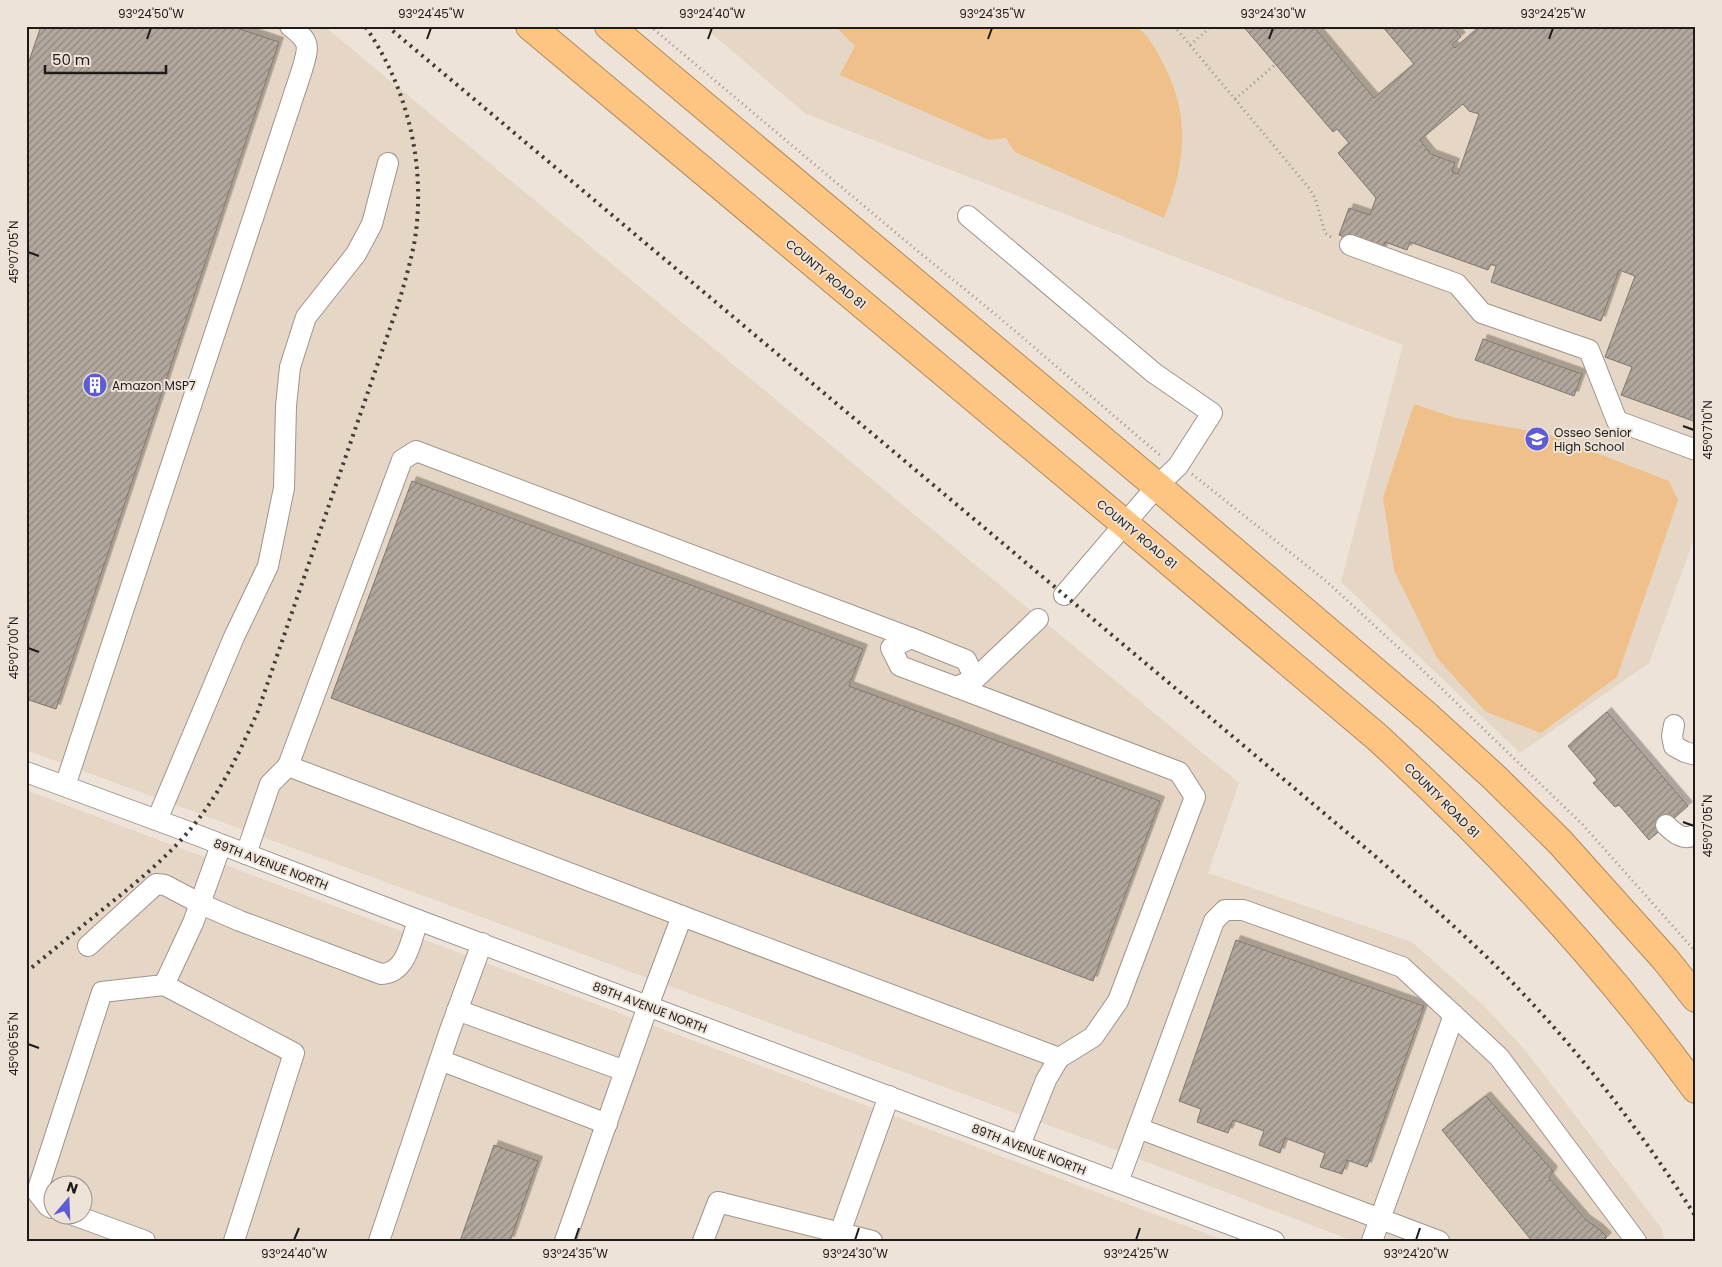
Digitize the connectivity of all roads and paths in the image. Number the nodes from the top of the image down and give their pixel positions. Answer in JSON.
{"nodes":[{"id":1,"x":290,"y":26,"type":"edge"},
{"id":2,"x":530,"y":26,"type":"edge"},
{"id":3,"x":609,"y":26,"type":"edge"},
{"id":4,"x":1174,"y":26,"type":"edge"},
{"id":5,"x":1212,"y":26,"type":"edge"},
{"id":6,"x":1190,"y":46,"type":"junction"},
{"id":7,"x":1276,"y":64,"type":"dead end"},
{"id":8,"x":1235,"y":100,"type":"junction"},
{"id":9,"x":388,"y":163,"type":"dead end"},
{"id":10,"x":968,"y":216,"type":"dead end"},
{"id":11,"x":1350,"y":245,"type":"joint"},
{"id":12,"x":1696,"y":450,"type":"edge"},
{"id":13,"x":1157,"y":486,"type":"junction"},
{"id":14,"x":1125,"y":524,"type":"junction"},
{"id":15,"x":1064,"y":594,"type":"dead end"},
{"id":16,"x":1038,"y":619,"type":"dead end"},
{"id":17,"x":911,"y":638,"type":"junction"},
{"id":18,"x":975,"y":679,"type":"junction"},
{"id":19,"x":956,"y":687,"type":"junction"},
{"id":20,"x":1674,"y":725,"type":"dead end"},
{"id":21,"x":1696,"y":756,"type":"edge"},
{"id":22,"x":288,"y":766,"type":"junction"},
{"id":23,"x":1696,"y":769,"type":"edge"},
{"id":24,"x":26,"y":772,"type":"edge"},
{"id":25,"x":65,"y":786,"type":"junction"},
{"id":26,"x":157,"y":820,"type":"junction"},
{"id":27,"x":1666,"y":825,"type":"dead end"},
{"id":28,"x":1696,"y":834,"type":"edge"},
{"id":29,"x":222,"y":844,"type":"junction"},
{"id":30,"x":246,"y":854,"type":"junction"},
{"id":31,"x":201,"y":904,"type":"junction"},
{"id":32,"x":682,"y":916,"type":"junction"},
{"id":33,"x":418,"y":920,"type":"junction"},
{"id":34,"x":482,"y":943,"type":"junction"},
{"id":35,"x":88,"y":946,"type":"dead end"},
{"id":36,"x":164,"y":985,"type":"junction"},
{"id":37,"x":1696,"y":998,"type":"edge"},
{"id":38,"x":648,"y":1006,"type":"junction"},
{"id":39,"x":458,"y":1010,"type":"junction"},
{"id":40,"x":1454,"y":1015,"type":"junction"},
{"id":41,"x":1059,"y":1058,"type":"junction"},
{"id":42,"x":440,"y":1060,"type":"junction"},
{"id":43,"x":625,"y":1071,"type":"junction"},
{"id":44,"x":1696,"y":1089,"type":"edge"},
{"id":45,"x":889,"y":1096,"type":"junction"},
{"id":46,"x":607,"y":1124,"type":"junction"},
{"id":47,"x":1138,"y":1128,"type":"junction"},
{"id":48,"x":1020,"y":1145,"type":"junction"},
{"id":49,"x":43,"y":1174,"type":"edge"},
{"id":50,"x":42,"y":1177,"type":"edge"},
{"id":51,"x":1118,"y":1182,"type":"junction"},
{"id":52,"x":42,"y":1198,"type":"edge"},
{"id":53,"x":1381,"y":1219,"type":"junction"},
{"id":54,"x":92,"y":1222,"type":"edge"},
{"id":55,"x":838,"y":1237,"type":"edge"},
{"id":56,"x":145,"y":1241,"type":"edge"},
{"id":57,"x":234,"y":1241,"type":"edge"},
{"id":58,"x":379,"y":1241,"type":"edge"},
{"id":59,"x":565,"y":1241,"type":"edge"},
{"id":60,"x":703,"y":1241,"type":"edge"},
{"id":61,"x":872,"y":1241,"type":"edge"},
{"id":62,"x":1274,"y":1241,"type":"edge"},
{"id":63,"x":1372,"y":1241,"type":"edge"},
{"id":64,"x":1439,"y":1241,"type":"edge"},
{"id":65,"x":1636,"y":1241,"type":"edge"}],
"edges":[{"from":1,"to":25,"type":"street"},
{"from":2,"to":14,"type":"highway","name":"COUNTY ROAD 81"},
{"from":3,"to":13,"type":"highway"},
{"from":4,"to":6,"type":"path"},
{"from":5,"to":6,"type":"path"},
{"from":6,"to":8,"type":"path"},
{"from":7,"to":8,"type":"path"},
{"from":8,"to":11,"type":"path"},
{"from":9,"to":26,"type":"street"},
{"from":10,"to":13,"type":"street"},
{"from":11,"to":12,"type":"street"},
{"from":13,"to":14,"type":"street"},
{"from":13,"to":37,"type":"highway"},
{"from":14,"to":15,"type":"street"},
{"from":14,"to":44,"type":"highway","name":"COUNTY ROAD 81"},
{"from":16,"to":18,"type":"street"},
{"from":17,"to":18,"type":"street"},
{"from":17,"to":19,"type":"street"},
{"from":17,"to":22,"type":"street"},
{"from":18,"to":19,"type":"street"},
{"from":19,"to":41,"type":"street"},
{"from":20,"to":21,"type":"street"},
{"from":21,"to":23,"type":"street"},
{"from":22,"to":30,"type":"street"},
{"from":22,"to":32,"type":"street"},
{"from":24,"to":25,"type":"street","name":"89TH AVENUE NORTH"},
{"from":25,"to":26,"type":"street","name":"89TH AVENUE NORTH"},
{"from":26,"to":29,"type":"street","name":"89TH AVENUE NORTH"},
{"from":27,"to":28,"type":"street"},
{"from":29,"to":30,"type":"street","name":"89TH AVENUE NORTH"},
{"from":29,"to":31,"type":"street"},
{"from":30,"to":33,"type":"street","name":"89TH AVENUE NORTH"},
{"from":31,"to":33,"type":"street"},
{"from":31,"to":35,"type":"street"},
{"from":31,"to":36,"type":"street"},
{"from":32,"to":38,"type":"street"},
{"from":32,"to":41,"type":"street"},
{"from":33,"to":34,"type":"street","name":"89TH AVENUE NORTH"},
{"from":34,"to":38,"type":"street","name":"89TH AVENUE NORTH"},
{"from":34,"to":39,"type":"street"},
{"from":36,"to":49,"type":"street"},
{"from":36,"to":57,"type":"street"},
{"from":38,"to":43,"type":"street"},
{"from":38,"to":45,"type":"street","name":"89TH AVENUE NORTH"},
{"from":39,"to":42,"type":"street"},
{"from":39,"to":43,"type":"street"},
{"from":40,"to":47,"type":"street"},
{"from":40,"to":53,"type":"street"},
{"from":40,"to":65,"type":"street"},
{"from":41,"to":48,"type":"street"},
{"from":42,"to":46,"type":"street"},
{"from":42,"to":58,"type":"street"},
{"from":43,"to":46,"type":"street"},
{"from":45,"to":48,"type":"street","name":"89TH AVENUE NORTH"},
{"from":45,"to":55,"type":"street"},
{"from":46,"to":59,"type":"street"},
{"from":47,"to":51,"type":"street"},
{"from":47,"to":53,"type":"street"},
{"from":48,"to":51,"type":"street","name":"89TH AVENUE NORTH"},
{"from":50,"to":52,"type":"street"},
{"from":51,"to":62,"type":"street","name":"89TH AVENUE NORTH"},
{"from":53,"to":63,"type":"street"},
{"from":53,"to":64,"type":"street"},
{"from":54,"to":56,"type":"street"},
{"from":55,"to":60,"type":"street"},
{"from":55,"to":61,"type":"street"}]}
